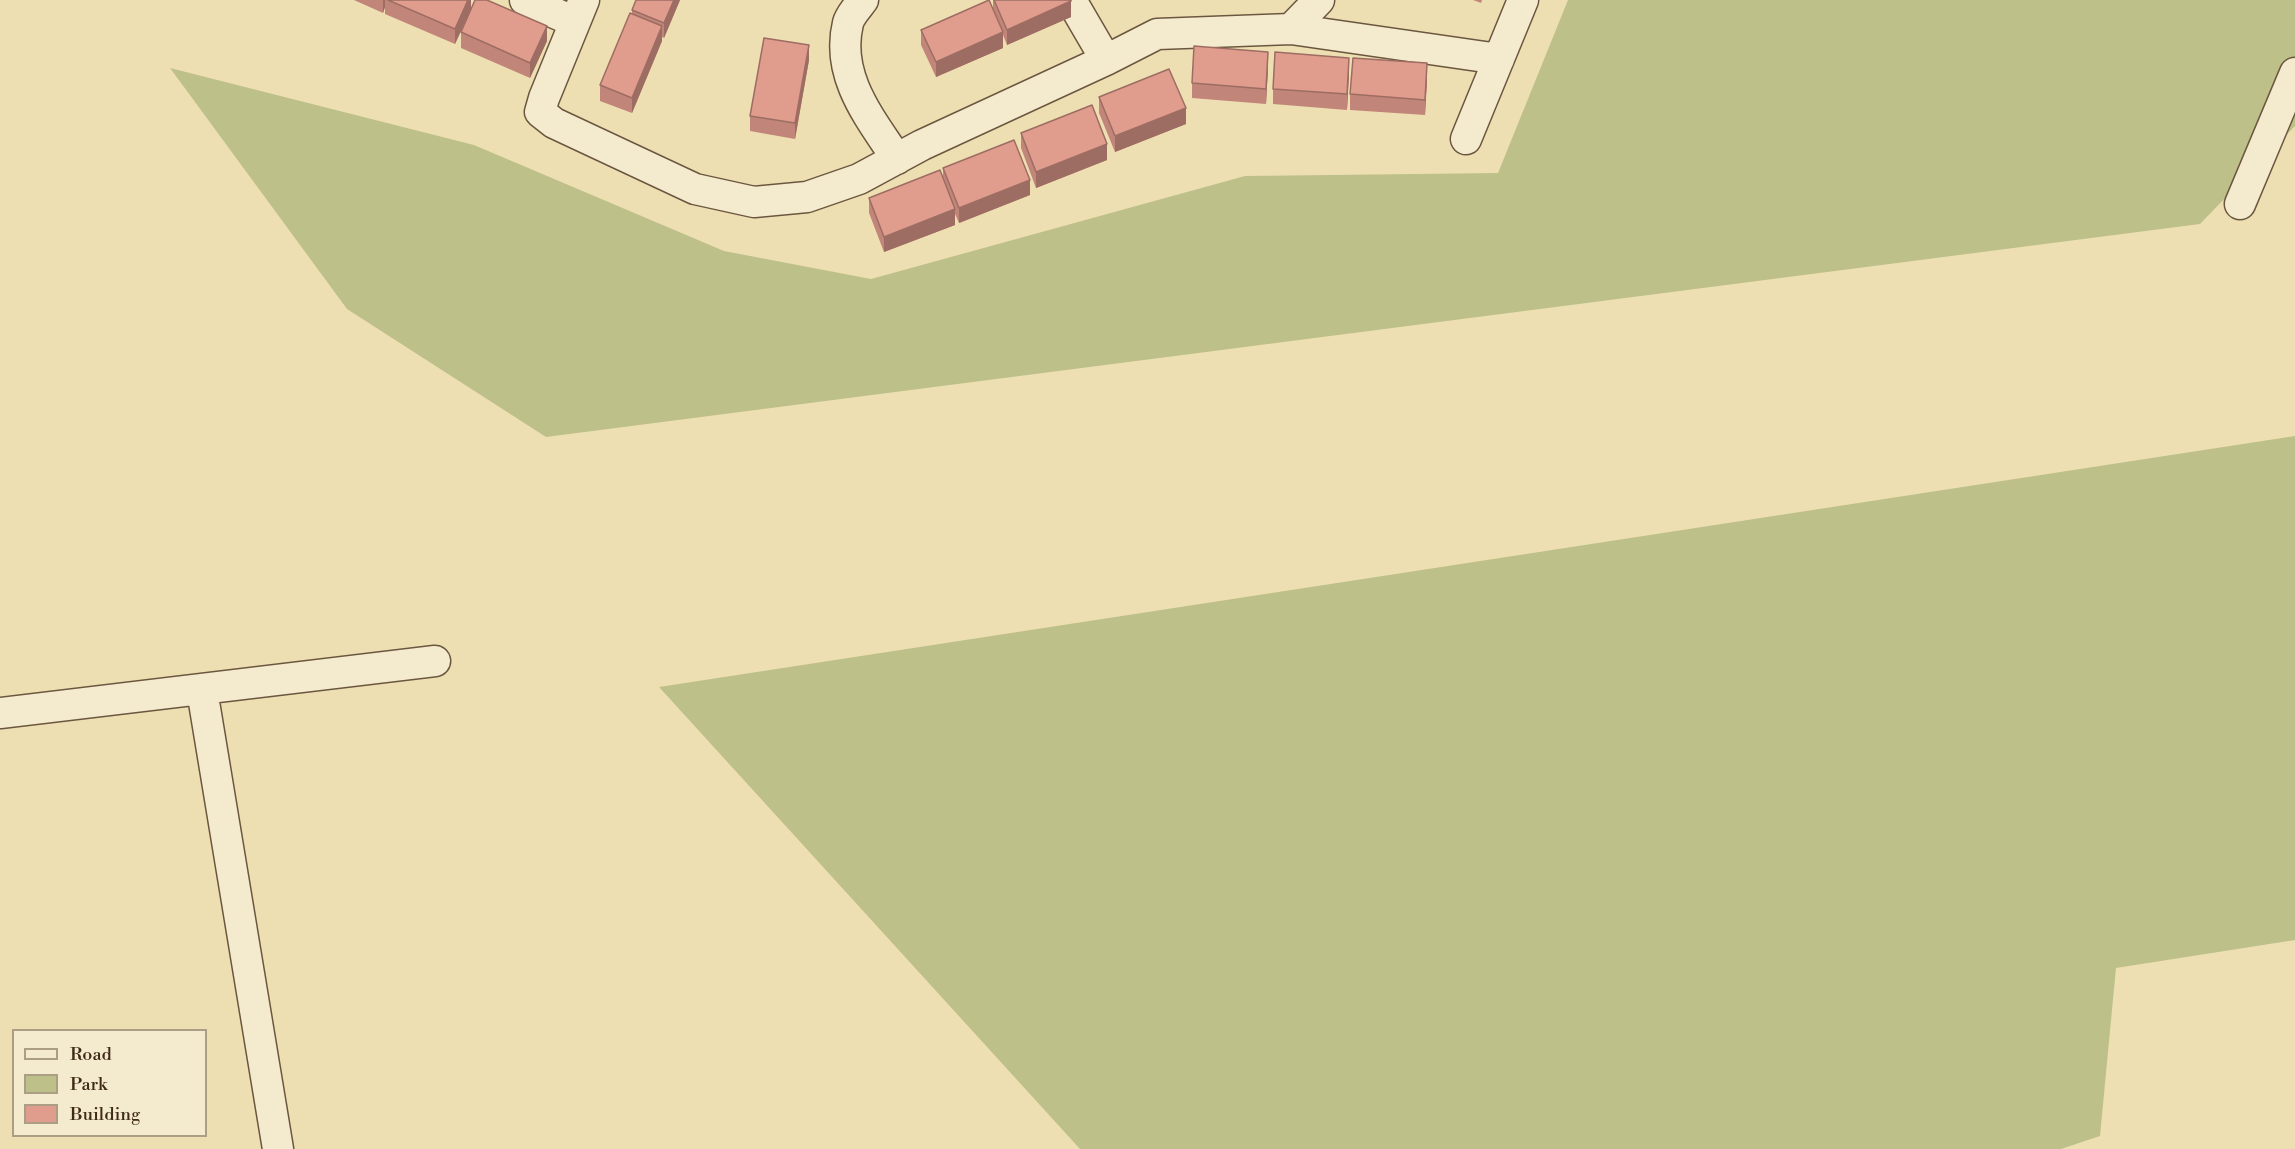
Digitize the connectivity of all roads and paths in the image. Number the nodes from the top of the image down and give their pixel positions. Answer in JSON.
{"nodes":[{"id":1,"x":525,"y":0,"type":"edge"},
{"id":2,"x":863,"y":0,"type":"edge"},
{"id":3,"x":1071,"y":0,"type":"edge"},
{"id":4,"x":1319,"y":0,"type":"edge"},
{"id":5,"x":1523,"y":0,"type":"edge"},
{"id":6,"x":580,"y":11,"type":"edge"},
{"id":7,"x":1291,"y":29,"type":"junction"},
{"id":8,"x":1499,"y":59,"type":"junction"},
{"id":9,"x":1106,"y":60,"type":"junction"},
{"id":10,"x":2295,"y":73,"type":"edge"},
{"id":11,"x":1466,"y":139,"type":"dead end"},
{"id":12,"x":897,"y":159,"type":"junction"},
{"id":13,"x":2241,"y":204,"type":"dead end"},
{"id":14,"x":435,"y":661,"type":"dead end"},
{"id":15,"x":202,"y":690,"type":"junction"},
{"id":16,"x":0,"y":713,"type":"edge"},
{"id":17,"x":278,"y":1149,"type":"edge"}],
"edges":[{"from":1,"to":6,"type":"street"},
{"from":2,"to":12,"type":"street"},
{"from":3,"to":9,"type":"street"},
{"from":4,"to":7,"type":"street"},
{"from":5,"to":8,"type":"street"},
{"from":6,"to":12,"type":"street"},
{"from":7,"to":8,"type":"street"},
{"from":7,"to":9,"type":"street"},
{"from":8,"to":11,"type":"street"},
{"from":9,"to":12,"type":"street"},
{"from":10,"to":13,"type":"street"},
{"from":14,"to":15,"type":"street"},
{"from":15,"to":16,"type":"street"},
{"from":15,"to":17,"type":"street"}]}
